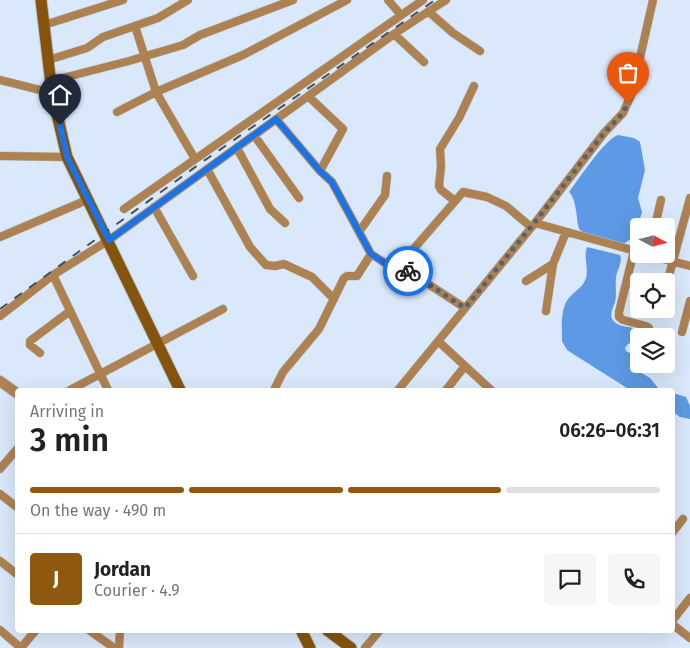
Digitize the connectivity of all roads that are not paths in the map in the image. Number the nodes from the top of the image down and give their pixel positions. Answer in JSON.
{"nodes":[{"id":1,"x":41,"y":0,"type":"edge"},
{"id":2,"x":123,"y":0,"type":"edge"},
{"id":3,"x":188,"y":0,"type":"edge"},
{"id":4,"x":293,"y":0,"type":"edge"},
{"id":5,"x":347,"y":0,"type":"edge"},
{"id":6,"x":388,"y":0,"type":"edge"},
{"id":7,"x":423,"y":0,"type":"edge"},
{"id":8,"x":446,"y":0,"type":"edge"},
{"id":9,"x":653,"y":0,"type":"edge"},
{"id":10,"x":429,"y":12,"type":"junction"},
{"id":11,"x":400,"y":15,"type":"junction"},
{"id":12,"x":44,"y":26,"type":"junction"},
{"id":13,"x":135,"y":26,"type":"junction"},
{"id":14,"x":394,"y":34,"type":"junction"},
{"id":15,"x":480,"y":51,"type":"dead end"},
{"id":16,"x":144,"y":56,"type":"junction"},
{"id":17,"x":48,"y":60,"type":"junction"},
{"id":18,"x":424,"y":62,"type":"dead end"},
{"id":19,"x":0,"y":80,"type":"edge"},
{"id":20,"x":50,"y":81,"type":"junction"},
{"id":21,"x":474,"y":86,"type":"dead end"},
{"id":22,"x":156,"y":92,"type":"junction"},
{"id":23,"x":52,"y":93,"type":"junction"},
{"id":24,"x":308,"y":96,"type":"junction"},
{"id":25,"x":117,"y":112,"type":"dead end"},
{"id":26,"x":276,"y":119,"type":"junction"},
{"id":27,"x":254,"y":135,"type":"junction"},
{"id":28,"x":237,"y":148,"type":"junction"},
{"id":29,"x":0,"y":156,"type":"edge"},
{"id":30,"x":67,"y":157,"type":"junction"},
{"id":31,"x":195,"y":159,"type":"junction"},
{"id":32,"x":207,"y":169,"type":"junction"},
{"id":33,"x":320,"y":171,"type":"junction"},
{"id":34,"x":387,"y":176,"type":"dead end"},
{"id":35,"x":299,"y":198,"type":"dead end"},
{"id":36,"x":690,"y":198,"type":"edge"},
{"id":37,"x":87,"y":200,"type":"junction"},
{"id":38,"x":661,"y":200,"type":"dead end"},
{"id":39,"x":456,"y":202,"type":"junction"},
{"id":40,"x":154,"y":207,"type":"junction"},
{"id":41,"x":124,"y":209,"type":"dead end"},
{"id":42,"x":657,"y":218,"type":"edge"},
{"id":43,"x":286,"y":223,"type":"dead end"},
{"id":44,"x":533,"y":225,"type":"junction"},
{"id":45,"x":359,"y":232,"type":"junction"},
{"id":46,"x":566,"y":232,"type":"junction"},
{"id":47,"x":0,"y":237,"type":"edge"},
{"id":48,"x":109,"y":240,"type":"junction"},
{"id":49,"x":630,"y":249,"type":"edge"},
{"id":50,"x":371,"y":254,"type":"junction"},
{"id":51,"x":675,"y":254,"type":"edge"},
{"id":52,"x":675,"y":262,"type":"edge"},
{"id":53,"x":633,"y":263,"type":"edge"},
{"id":54,"x":553,"y":264,"type":"junction"},
{"id":55,"x":690,"y":266,"type":"edge"},
{"id":56,"x":408,"y":271,"type":"junction"},
{"id":57,"x":53,"y":275,"type":"junction"},
{"id":58,"x":193,"y":276,"type":"dead end"},
{"id":59,"x":526,"y":281,"type":"dead end"},
{"id":60,"x":334,"y":298,"type":"junction"},
{"id":61,"x":690,"y":300,"type":"edge"},
{"id":62,"x":465,"y":308,"type":"junction"},
{"id":63,"x":223,"y":309,"type":"dead end"},
{"id":64,"x":546,"y":311,"type":"dead end"},
{"id":65,"x":70,"y":312,"type":"junction"},
{"id":66,"x":0,"y":316,"type":"edge"},
{"id":67,"x":649,"y":328,"type":"edge"},
{"id":68,"x":682,"y":332,"type":"dead end"},
{"id":69,"x":438,"y":341,"type":"junction"},
{"id":70,"x":158,"y":343,"type":"junction"},
{"id":71,"x":40,"y":353,"type":"dead end"},
{"id":72,"x":465,"y":366,"type":"junction"},
{"id":73,"x":100,"y":374,"type":"junction"},
{"id":74,"x":0,"y":381,"type":"edge"},
{"id":75,"x":74,"y":388,"type":"edge"},
{"id":76,"x":107,"y":388,"type":"edge"},
{"id":77,"x":179,"y":388,"type":"edge"},
{"id":78,"x":275,"y":388,"type":"edge"},
{"id":79,"x":400,"y":388,"type":"edge"},
{"id":80,"x":448,"y":388,"type":"edge"},
{"id":81,"x":489,"y":388,"type":"edge"},
{"id":82,"x":15,"y":392,"type":"edge"},
{"id":83,"x":15,"y":452,"type":"edge"},
{"id":84,"x":0,"y":469,"type":"edge"},
{"id":85,"x":0,"y":494,"type":"edge"},
{"id":86,"x":15,"y":506,"type":"edge"},
{"id":87,"x":683,"y":519,"type":"dead end"},
{"id":88,"x":675,"y":529,"type":"edge"},
{"id":89,"x":0,"y":561,"type":"edge"},
{"id":90,"x":15,"y":573,"type":"edge"},
{"id":91,"x":690,"y":598,"type":"edge"},
{"id":92,"x":675,"y":619,"type":"edge"},
{"id":93,"x":675,"y":626,"type":"edge"},
{"id":94,"x":0,"y":630,"type":"edge"},
{"id":95,"x":34,"y":633,"type":"edge"},
{"id":96,"x":93,"y":633,"type":"edge"},
{"id":97,"x":120,"y":633,"type":"edge"},
{"id":98,"x":302,"y":633,"type":"edge"},
{"id":99,"x":332,"y":633,"type":"edge"},
{"id":100,"x":378,"y":633,"type":"edge"},
{"id":101,"x":690,"y":638,"type":"edge"},
{"id":102,"x":114,"y":648,"type":"edge"},
{"id":103,"x":119,"y":648,"type":"edge"},
{"id":104,"x":310,"y":648,"type":"edge"},
{"id":105,"x":351,"y":648,"type":"edge"},
{"id":106,"x":365,"y":648,"type":"edge"}],
"edges":[{"from":1,"to":12,"type":"main road"},
{"from":2,"to":12,"type":"street"},
{"from":3,"to":13,"type":"street"},
{"from":4,"to":16,"type":"street"},
{"from":5,"to":22,"type":"street"},
{"from":6,"to":11,"type":"street"},
{"from":7,"to":11,"type":"street"},
{"from":8,"to":10,"type":"street"},
{"from":9,"to":44,"type":"street"},
{"from":10,"to":14,"type":"street"},
{"from":10,"to":15,"type":"street"},
{"from":11,"to":31,"type":"street"},
{"from":12,"to":17,"type":"main road"},
{"from":13,"to":16,"type":"street"},
{"from":13,"to":17,"type":"street"},
{"from":14,"to":18,"type":"street"},
{"from":14,"to":24,"type":"street"},
{"from":16,"to":20,"type":"street"},
{"from":16,"to":22,"type":"street"},
{"from":17,"to":20,"type":"main road"},
{"from":19,"to":23,"type":"street"},
{"from":20,"to":23,"type":"main road"},
{"from":21,"to":39,"type":"street"},
{"from":22,"to":25,"type":"street"},
{"from":22,"to":31,"type":"street"},
{"from":23,"to":30,"type":"main road"},
{"from":24,"to":26,"type":"street"},
{"from":24,"to":33,"type":"street"},
{"from":26,"to":27,"type":"street"},
{"from":26,"to":33,"type":"street"},
{"from":27,"to":28,"type":"street"},
{"from":27,"to":35,"type":"street"},
{"from":28,"to":32,"type":"street"},
{"from":28,"to":43,"type":"street"},
{"from":29,"to":30,"type":"street"},
{"from":30,"to":37,"type":"main road"},
{"from":31,"to":41,"type":"street"},
{"from":32,"to":40,"type":"street"},
{"from":32,"to":60,"type":"street"},
{"from":33,"to":45,"type":"street"},
{"from":34,"to":45,"type":"street"},
{"from":36,"to":51,"type":"street"},
{"from":37,"to":47,"type":"street"},
{"from":37,"to":48,"type":"main road"},
{"from":38,"to":42,"type":"street"},
{"from":39,"to":44,"type":"street"},
{"from":39,"to":56,"type":"street"},
{"from":40,"to":48,"type":"street"},
{"from":40,"to":58,"type":"street"},
{"from":44,"to":46,"type":"street"},
{"from":44,"to":62,"type":"street"},
{"from":45,"to":50,"type":"street"},
{"from":46,"to":49,"type":"street"},
{"from":46,"to":54,"type":"street"},
{"from":48,"to":57,"type":"street"},
{"from":48,"to":70,"type":"main road"},
{"from":50,"to":56,"type":"street"},
{"from":50,"to":60,"type":"street"},
{"from":52,"to":55,"type":"street"},
{"from":53,"to":67,"type":"street"},
{"from":54,"to":59,"type":"street"},
{"from":54,"to":64,"type":"street"},
{"from":56,"to":62,"type":"street"},
{"from":57,"to":65,"type":"street"},
{"from":57,"to":66,"type":"street"},
{"from":60,"to":78,"type":"street"},
{"from":61,"to":68,"type":"street"},
{"from":62,"to":69,"type":"street"},
{"from":63,"to":70,"type":"street"},
{"from":65,"to":71,"type":"street"},
{"from":65,"to":73,"type":"street"},
{"from":69,"to":72,"type":"street"},
{"from":69,"to":79,"type":"street"},
{"from":70,"to":73,"type":"street"},
{"from":70,"to":77,"type":"main road"},
{"from":72,"to":80,"type":"street"},
{"from":72,"to":81,"type":"street"},
{"from":73,"to":75,"type":"street"},
{"from":73,"to":76,"type":"street"},
{"from":74,"to":82,"type":"street"},
{"from":83,"to":84,"type":"street"},
{"from":85,"to":86,"type":"street"},
{"from":87,"to":88,"type":"street"},
{"from":89,"to":90,"type":"street"},
{"from":91,"to":92,"type":"street"},
{"from":93,"to":101,"type":"street"},
{"from":94,"to":95,"type":"street"},
{"from":96,"to":102,"type":"street"},
{"from":97,"to":103,"type":"street"},
{"from":98,"to":104,"type":"main road"},
{"from":99,"to":105,"type":"main road"},
{"from":100,"to":106,"type":"street"}]}
